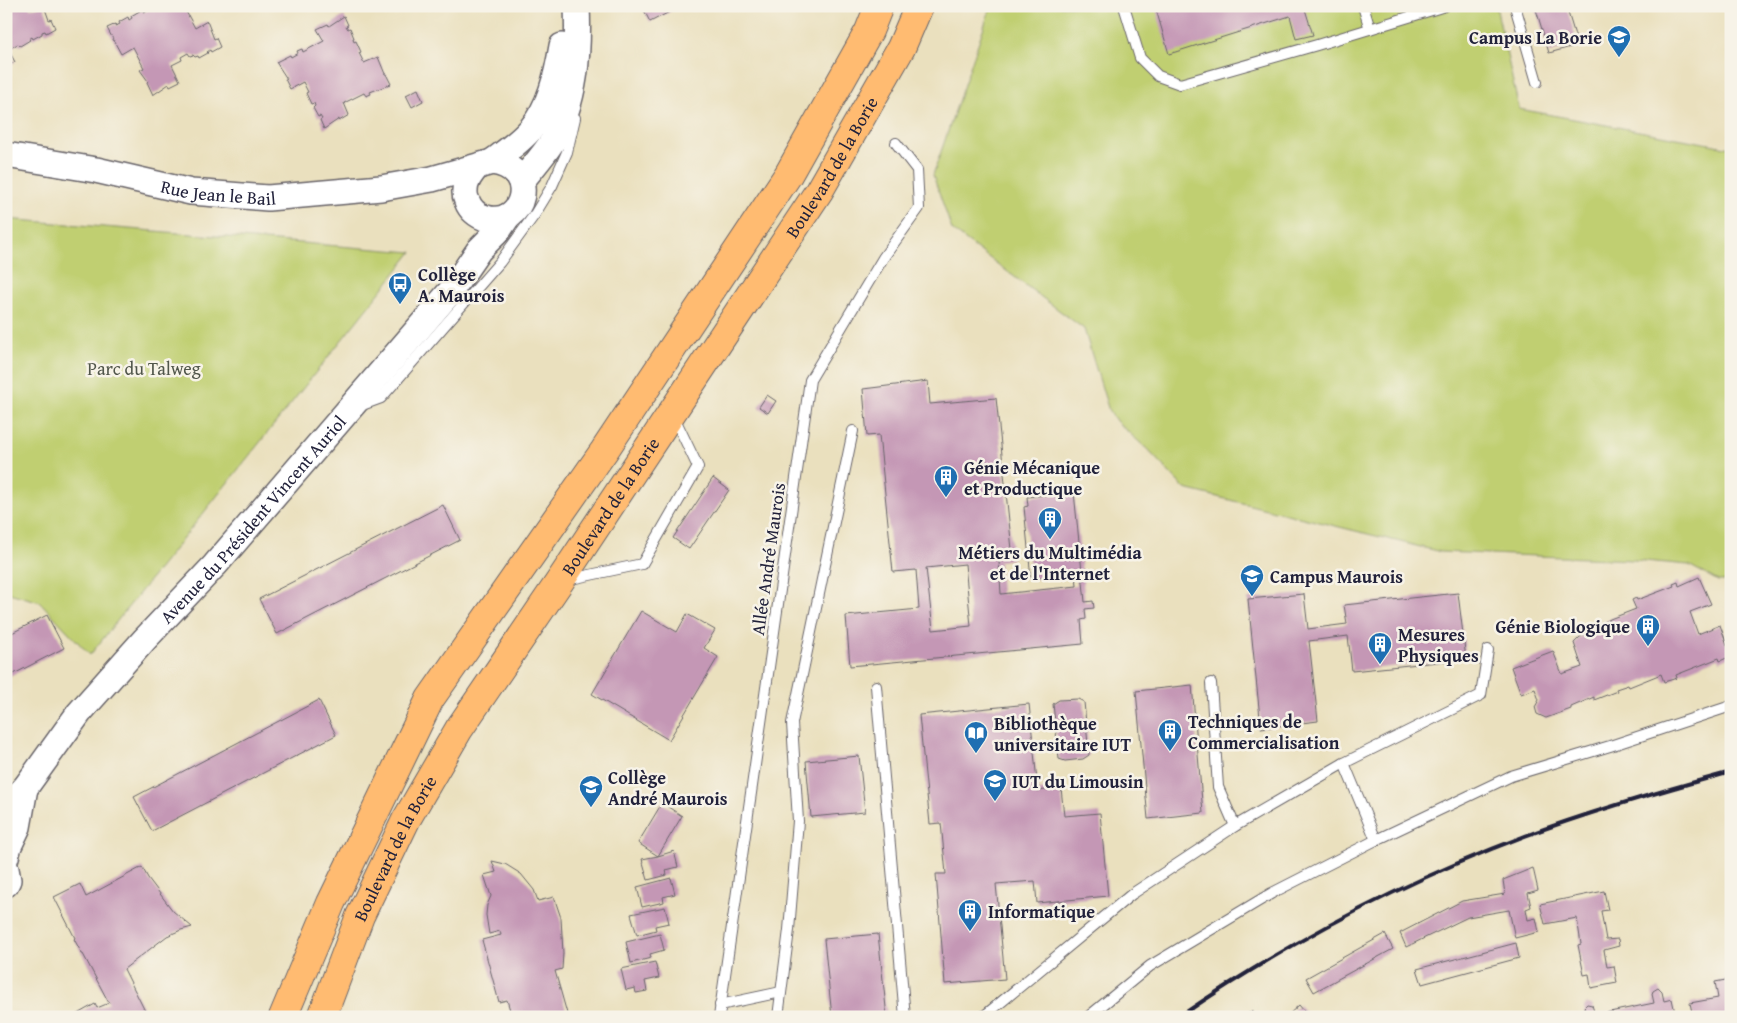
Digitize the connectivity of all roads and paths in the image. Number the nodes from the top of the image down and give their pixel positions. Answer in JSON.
{"nodes":[{"id":1,"x":564,"y":6,"type":"edge"},
{"id":2,"x":577,"y":6,"type":"edge"},
{"id":3,"x":879,"y":6,"type":"edge"},
{"id":4,"x":919,"y":6,"type":"edge"},
{"id":5,"x":1124,"y":6,"type":"edge"},
{"id":6,"x":1363,"y":6,"type":"edge"},
{"id":7,"x":1445,"y":6,"type":"edge"},
{"id":8,"x":1515,"y":6,"type":"edge"},
{"id":9,"x":1370,"y":29,"type":"junction"},
{"id":10,"x":588,"y":40,"type":"dead end"},
{"id":11,"x":1537,"y":82,"type":"dead end"},
{"id":12,"x":896,"y":143,"type":"dead end"},
{"id":13,"x":6,"y":155,"type":"edge"},
{"id":14,"x":485,"y":164,"type":"junction"},
{"id":15,"x":432,"y":179,"type":"junction"},
{"id":16,"x":521,"y":182,"type":"junction"},
{"id":17,"x":470,"y":206,"type":"junction"},
{"id":18,"x":508,"y":216,"type":"junction"},
{"id":19,"x":479,"y":250,"type":"junction"},
{"id":20,"x":349,"y":409,"type":"junction"},
{"id":21,"x":672,"y":412,"type":"junction"},
{"id":22,"x":853,"y":431,"type":"dead end"},
{"id":23,"x":560,"y":581,"type":"junction"},
{"id":24,"x":1488,"y":650,"type":"dead end"},
{"id":25,"x":1211,"y":683,"type":"dead end"},
{"id":26,"x":876,"y":686,"type":"dead end"},
{"id":27,"x":1731,"y":706,"type":"edge"},
{"id":28,"x":1344,"y":763,"type":"junction"},
{"id":29,"x":25,"y":788,"type":"junction"},
{"id":30,"x":6,"y":806,"type":"edge"},
{"id":31,"x":1235,"y":826,"type":"junction"},
{"id":32,"x":1376,"y":840,"type":"junction"},
{"id":33,"x":6,"y":857,"type":"edge"},
{"id":34,"x":6,"y":869,"type":"edge"},
{"id":35,"x":6,"y":884,"type":"edge"},
{"id":36,"x":781,"y":992,"type":"junction"},
{"id":37,"x":720,"y":1005,"type":"junction"},
{"id":38,"x":283,"y":1017,"type":"edge"},
{"id":39,"x":322,"y":1017,"type":"edge"},
{"id":40,"x":718,"y":1017,"type":"edge"},
{"id":41,"x":778,"y":1017,"type":"edge"},
{"id":42,"x":905,"y":1017,"type":"edge"},
{"id":43,"x":984,"y":1017,"type":"edge"},
{"id":44,"x":1088,"y":1017,"type":"edge"}],
"edges":[{"from":1,"to":14,"type":"street"},
{"from":2,"to":16,"type":"street"},
{"from":3,"to":38,"type":"main road","name":"Boulevard de la Borie"},
{"from":4,"to":21,"type":"main road","name":"Boulevard de la Borie"},
{"from":5,"to":9,"type":"lane"},
{"from":6,"to":9,"type":"lane"},
{"from":7,"to":9,"type":"lane"},
{"from":8,"to":11,"type":"lane"},
{"from":10,"to":20,"type":"lane"},
{"from":12,"to":37,"type":"lane","name":"Allée André Maurois"},
{"from":13,"to":15,"type":"street","name":"Rue Jean le Bail"},
{"from":14,"to":15,"type":"street","name":"Rue Jean le Bail"},
{"from":14,"to":16,"type":"street"},
{"from":14,"to":17,"type":"street"},
{"from":15,"to":17,"type":"street"},
{"from":16,"to":18,"type":"street"},
{"from":17,"to":18,"type":"street"},
{"from":17,"to":19,"type":"street"},
{"from":18,"to":19,"type":"street","name":"Avenue du Président Vincent Auriol"},
{"from":19,"to":20,"type":"street","name":"Avenue du Président Vincent Auriol"},
{"from":20,"to":29,"type":"street","name":"Avenue du Président Vincent Auriol"},
{"from":21,"to":23,"type":"main road","name":"Boulevard de la Borie"},
{"from":21,"to":23,"type":"lane"},
{"from":22,"to":36,"type":"lane"},
{"from":23,"to":39,"type":"main road","name":"Boulevard de la Borie"},
{"from":24,"to":28,"type":"lane"},
{"from":25,"to":31,"type":"lane"},
{"from":26,"to":42,"type":"lane"},
{"from":27,"to":32,"type":"lane"},
{"from":28,"to":31,"type":"lane"},
{"from":28,"to":32,"type":"lane"},
{"from":29,"to":30,"type":"street","name":"Avenue du Président Vincent Auriol"},
{"from":29,"to":33,"type":"street","name":"Avenue du Président Vincent Auriol"},
{"from":31,"to":43,"type":"lane"},
{"from":32,"to":44,"type":"lane"},
{"from":34,"to":35,"type":"street"},
{"from":36,"to":37,"type":"lane"},
{"from":36,"to":41,"type":"lane"},
{"from":37,"to":40,"type":"lane","name":"Allée André Maurois"}]}
